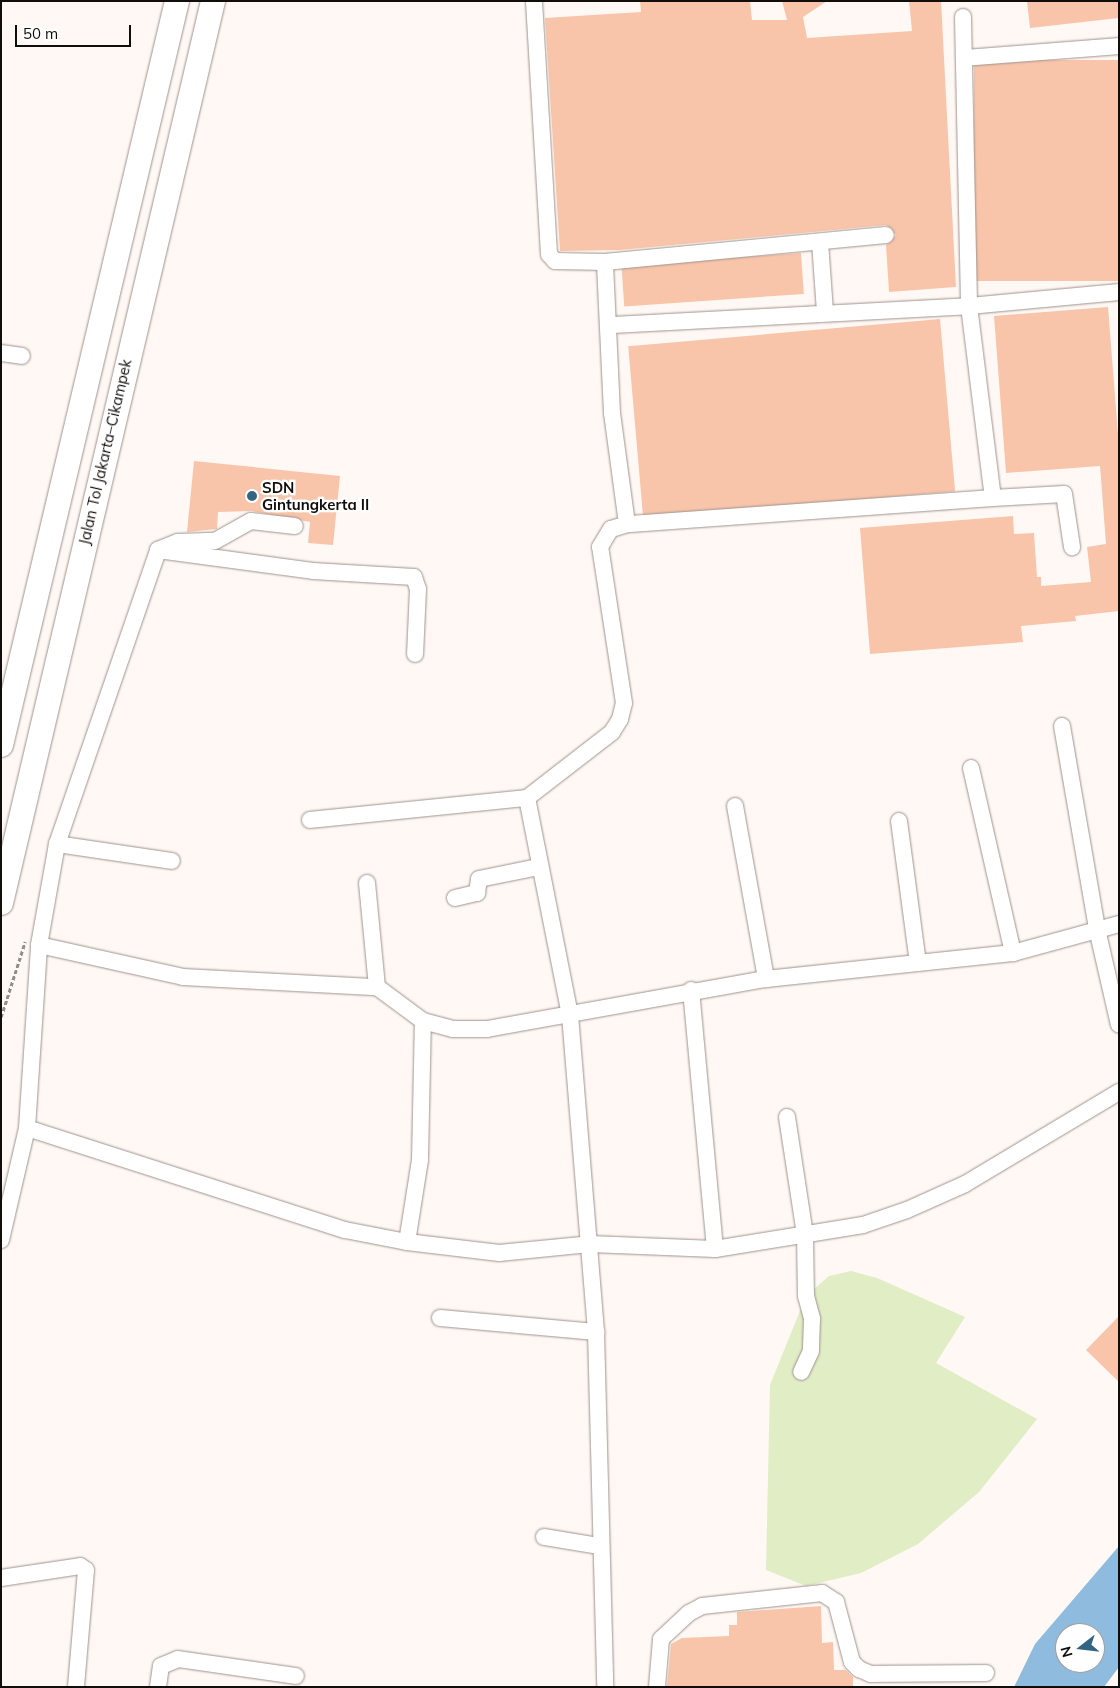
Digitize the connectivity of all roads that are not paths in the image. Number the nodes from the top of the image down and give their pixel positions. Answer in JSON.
{"nodes":[{"id":1,"x":177,"y":1,"type":"edge"},
{"id":2,"x":213,"y":1,"type":"edge"},
{"id":3,"x":534,"y":1,"type":"edge"},
{"id":4,"x":964,"y":17,"type":"dead end"},
{"id":5,"x":1119,"y":46,"type":"edge"},
{"id":6,"x":964,"y":58,"type":"junction"},
{"id":7,"x":886,"y":235,"type":"dead end"},
{"id":8,"x":820,"y":242,"type":"junction"},
{"id":9,"x":606,"y":262,"type":"junction"},
{"id":10,"x":1119,"y":292,"type":"edge"},
{"id":11,"x":969,"y":306,"type":"junction"},
{"id":12,"x":825,"y":312,"type":"junction"},
{"id":13,"x":610,"y":325,"type":"junction"},
{"id":14,"x":1,"y":353,"type":"edge"},
{"id":15,"x":22,"y":356,"type":"dead end"},
{"id":16,"x":992,"y":498,"type":"junction"},
{"id":17,"x":627,"y":524,"type":"junction"},
{"id":18,"x":295,"y":526,"type":"dead end"},
{"id":19,"x":1072,"y":547,"type":"dead end"},
{"id":20,"x":158,"y":550,"type":"junction"},
{"id":21,"x":415,"y":654,"type":"dead end"},
{"id":22,"x":1062,"y":726,"type":"dead end"},
{"id":23,"x":1,"y":745,"type":"edge"},
{"id":24,"x":971,"y":768,"type":"dead end"},
{"id":25,"x":527,"y":798,"type":"junction"},
{"id":26,"x":735,"y":806,"type":"dead end"},
{"id":27,"x":310,"y":820,"type":"dead end"},
{"id":28,"x":899,"y":821,"type":"dead end"},
{"id":29,"x":57,"y":844,"type":"junction"},
{"id":30,"x":172,"y":860,"type":"dead end"},
{"id":31,"x":538,"y":867,"type":"junction"},
{"id":32,"x":368,"y":883,"type":"dead end"},
{"id":33,"x":455,"y":898,"type":"dead end"},
{"id":34,"x":1,"y":903,"type":"edge"},
{"id":35,"x":1119,"y":924,"type":"edge"},
{"id":36,"x":1097,"y":929,"type":"junction"},
{"id":37,"x":39,"y":945,"type":"junction"},
{"id":38,"x":1013,"y":953,"type":"junction"},
{"id":39,"x":918,"y":963,"type":"junction"},
{"id":40,"x":766,"y":979,"type":"junction"},
{"id":41,"x":377,"y":987,"type":"junction"},
{"id":42,"x":691,"y":990,"type":"junction"},
{"id":43,"x":570,"y":1015,"type":"junction"},
{"id":44,"x":423,"y":1021,"type":"junction"},
{"id":45,"x":1119,"y":1025,"type":"edge"},
{"id":46,"x":1119,"y":1092,"type":"edge"},
{"id":47,"x":787,"y":1117,"type":"dead end"},
{"id":48,"x":27,"y":1128,"type":"junction"},
{"id":49,"x":805,"y":1235,"type":"junction"},
{"id":50,"x":1,"y":1240,"type":"edge"},
{"id":51,"x":407,"y":1242,"type":"junction"},
{"id":52,"x":590,"y":1244,"type":"junction"},
{"id":53,"x":715,"y":1249,"type":"junction"},
{"id":54,"x":440,"y":1318,"type":"dead end"},
{"id":55,"x":596,"y":1332,"type":"junction"},
{"id":56,"x":800,"y":1372,"type":"dead end"},
{"id":57,"x":544,"y":1537,"type":"dead end"},
{"id":58,"x":599,"y":1546,"type":"junction"},
{"id":59,"x":1,"y":1578,"type":"edge"},
{"id":60,"x":986,"y":1673,"type":"dead end"},
{"id":61,"x":296,"y":1676,"type":"dead end"},
{"id":62,"x":76,"y":1687,"type":"edge"},
{"id":63,"x":158,"y":1687,"type":"edge"},
{"id":64,"x":605,"y":1687,"type":"edge"},
{"id":65,"x":657,"y":1687,"type":"edge"}],
"edges":[{"from":1,"to":23,"type":"highway"},
{"from":2,"to":34,"type":"highway","name":"Jalan Tol Jakarta–Cikampek"},
{"from":3,"to":9,"type":"street"},
{"from":4,"to":6,"type":"street"},
{"from":5,"to":6,"type":"street"},
{"from":6,"to":11,"type":"street"},
{"from":7,"to":8,"type":"street"},
{"from":8,"to":9,"type":"street"},
{"from":8,"to":12,"type":"street"},
{"from":9,"to":13,"type":"street"},
{"from":10,"to":11,"type":"street"},
{"from":11,"to":12,"type":"street"},
{"from":11,"to":16,"type":"street"},
{"from":12,"to":13,"type":"street"},
{"from":13,"to":17,"type":"street"},
{"from":14,"to":15,"type":"street"},
{"from":16,"to":17,"type":"street"},
{"from":16,"to":19,"type":"street"},
{"from":17,"to":25,"type":"street"},
{"from":18,"to":20,"type":"street"},
{"from":20,"to":21,"type":"street"},
{"from":20,"to":29,"type":"street"},
{"from":22,"to":36,"type":"street"},
{"from":24,"to":38,"type":"street"},
{"from":25,"to":27,"type":"street"},
{"from":25,"to":31,"type":"street"},
{"from":26,"to":40,"type":"street"},
{"from":28,"to":39,"type":"street"},
{"from":29,"to":30,"type":"street"},
{"from":29,"to":37,"type":"street"},
{"from":31,"to":33,"type":"street"},
{"from":31,"to":43,"type":"street"},
{"from":32,"to":41,"type":"street"},
{"from":35,"to":36,"type":"street"},
{"from":36,"to":38,"type":"street"},
{"from":36,"to":45,"type":"street"},
{"from":37,"to":41,"type":"street"},
{"from":37,"to":48,"type":"street"},
{"from":38,"to":39,"type":"street"},
{"from":39,"to":40,"type":"street"},
{"from":40,"to":42,"type":"street"},
{"from":41,"to":44,"type":"street"},
{"from":42,"to":43,"type":"street"},
{"from":42,"to":53,"type":"street"},
{"from":43,"to":44,"type":"street"},
{"from":43,"to":52,"type":"street"},
{"from":44,"to":51,"type":"street"},
{"from":46,"to":49,"type":"street"},
{"from":47,"to":49,"type":"street"},
{"from":48,"to":50,"type":"street"},
{"from":48,"to":51,"type":"street"},
{"from":49,"to":53,"type":"street"},
{"from":49,"to":56,"type":"street"},
{"from":51,"to":52,"type":"street"},
{"from":52,"to":53,"type":"street"},
{"from":52,"to":55,"type":"street"},
{"from":54,"to":55,"type":"street"},
{"from":55,"to":58,"type":"street"},
{"from":57,"to":58,"type":"street"},
{"from":58,"to":64,"type":"street"},
{"from":59,"to":62,"type":"street"},
{"from":60,"to":65,"type":"street"},
{"from":61,"to":63,"type":"street"}]}
